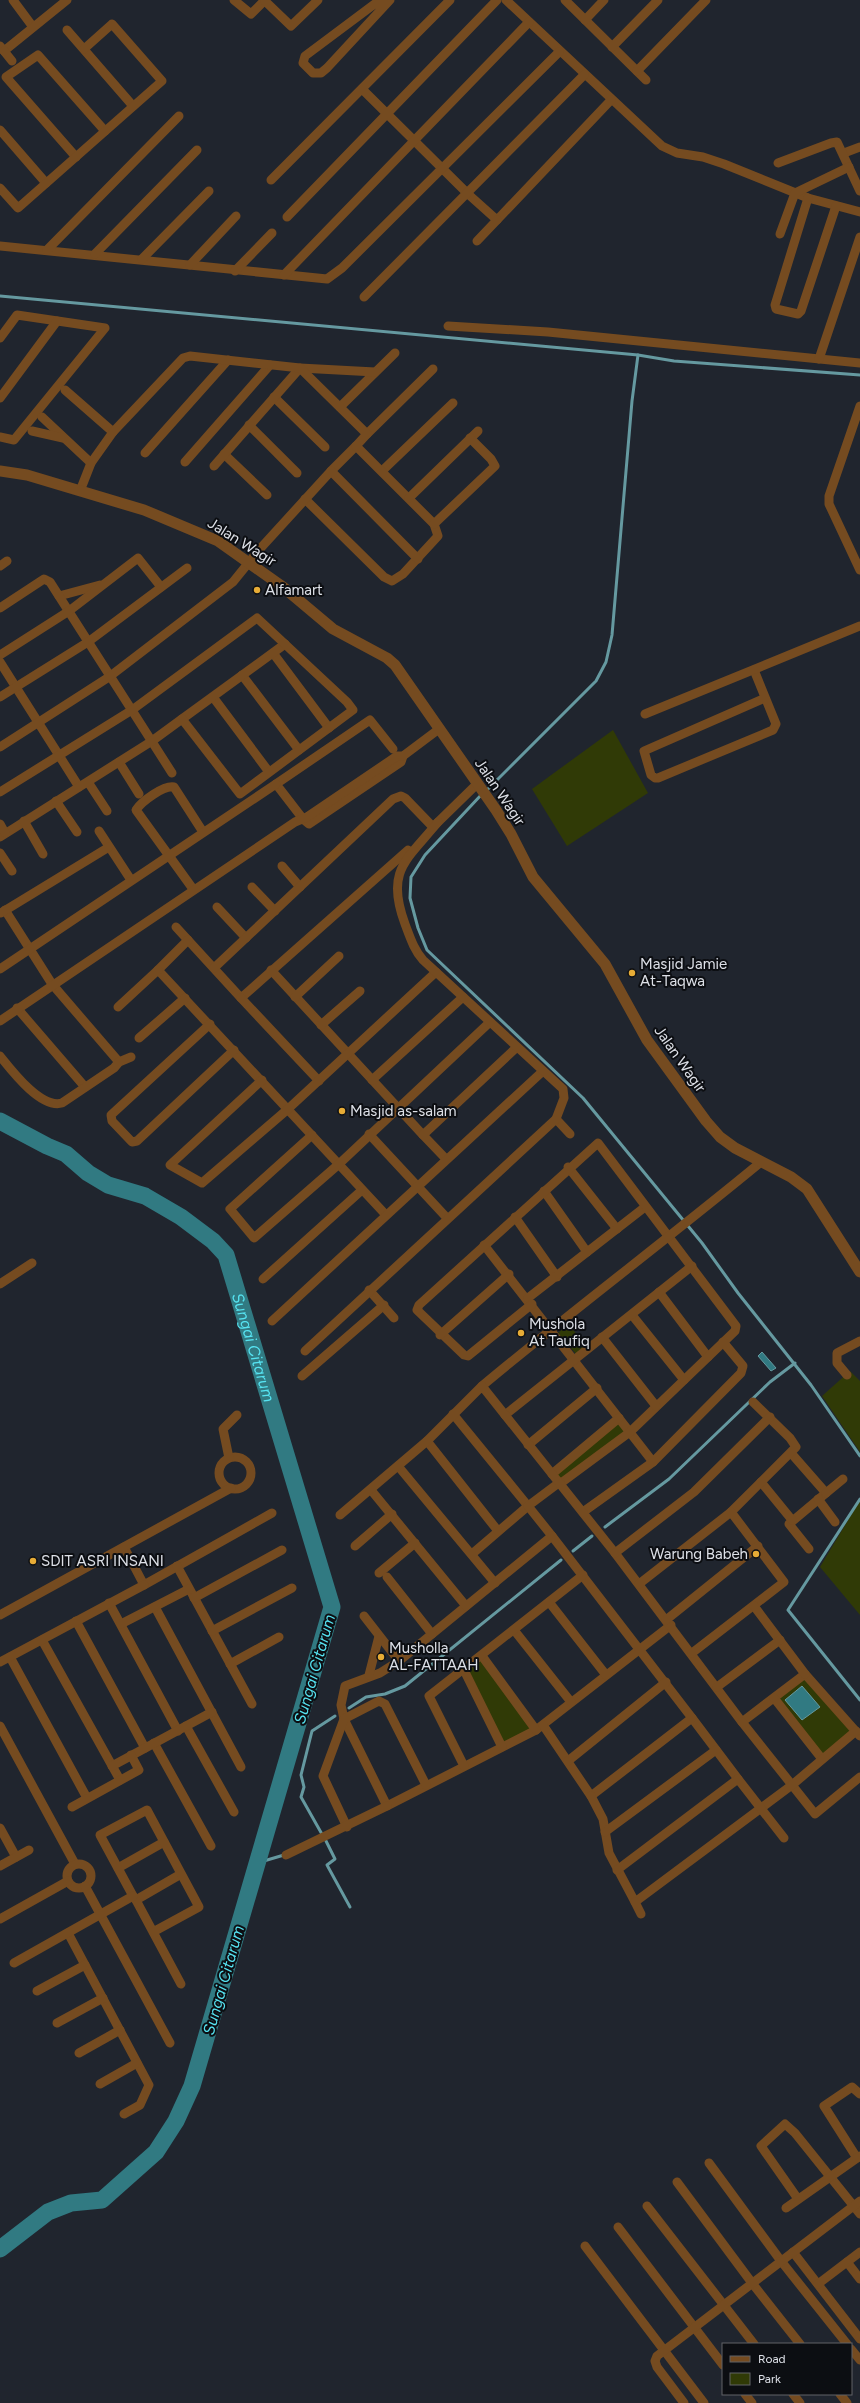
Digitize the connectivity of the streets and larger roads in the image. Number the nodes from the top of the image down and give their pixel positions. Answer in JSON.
{"nodes":[{"id":1,"x":13,"y":0,"type":"edge"},
{"id":2,"x":234,"y":0,"type":"edge"},
{"id":3,"x":265,"y":0,"type":"edge"},
{"id":4,"x":318,"y":0,"type":"edge"},
{"id":5,"x":380,"y":0,"type":"edge"},
{"id":6,"x":390,"y":0,"type":"edge"},
{"id":7,"x":450,"y":0,"type":"edge"},
{"id":8,"x":497,"y":0,"type":"edge"},
{"id":9,"x":506,"y":0,"type":"edge"},
{"id":10,"x":565,"y":0,"type":"edge"},
{"id":11,"x":604,"y":0,"type":"edge"},
{"id":12,"x":658,"y":0,"type":"edge"},
{"id":13,"x":706,"y":0,"type":"edge"},
{"id":14,"x":62,"y":2,"type":"edge"},
{"id":15,"x":585,"y":20,"type":"junction"},
{"id":16,"x":529,"y":22,"type":"junction"},
{"id":17,"x":33,"y":27,"type":"junction"},
{"id":18,"x":67,"y":30,"type":"dead end"},
{"id":19,"x":612,"y":47,"type":"junction"},
{"id":20,"x":2,"y":49,"type":"edge"},
{"id":21,"x":84,"y":49,"type":"junction"},
{"id":22,"x":559,"y":52,"type":"junction"},
{"id":23,"x":12,"y":61,"type":"dead end"},
{"id":24,"x":637,"y":71,"type":"junction"},
{"id":25,"x":584,"y":75,"type":"junction"},
{"id":26,"x":646,"y":80,"type":"dead end"},
{"id":27,"x":362,"y":89,"type":"junction"},
{"id":28,"x":611,"y":100,"type":"junction"},
{"id":29,"x":134,"y":106,"type":"junction"},
{"id":30,"x":388,"y":115,"type":"junction"},
{"id":31,"x":180,"y":116,"type":"dead end"},
{"id":32,"x":0,"y":130,"type":"edge"},
{"id":33,"x":105,"y":131,"type":"junction"},
{"id":34,"x":416,"y":142,"type":"junction"},
{"id":35,"x":860,"y":147,"type":"edge"},
{"id":36,"x":197,"y":150,"type":"dead end"},
{"id":37,"x":844,"y":153,"type":"junction"},
{"id":38,"x":76,"y":157,"type":"junction"},
{"id":39,"x":778,"y":163,"type":"dead end"},
{"id":40,"x":849,"y":167,"type":"junction"},
{"id":41,"x":442,"y":168,"type":"junction"},
{"id":42,"x":271,"y":180,"type":"dead end"},
{"id":43,"x":46,"y":183,"type":"junction"},
{"id":44,"x":859,"y":186,"type":"edge"},
{"id":45,"x":0,"y":188,"type":"edge"},
{"id":46,"x":209,"y":191,"type":"dead end"},
{"id":47,"x":795,"y":193,"type":"junction"},
{"id":48,"x":468,"y":194,"type":"junction"},
{"id":49,"x":808,"y":198,"type":"junction"},
{"id":50,"x":836,"y":206,"type":"junction"},
{"id":51,"x":860,"y":212,"type":"edge"},
{"id":52,"x":236,"y":216,"type":"dead end"},
{"id":53,"x":287,"y":217,"type":"dead end"},
{"id":54,"x":497,"y":220,"type":"junction"},
{"id":55,"x":272,"y":233,"type":"dead end"},
{"id":56,"x":780,"y":234,"type":"dead end"},
{"id":57,"x":860,"y":236,"type":"edge"},
{"id":58,"x":477,"y":241,"type":"dead end"},
{"id":59,"x":0,"y":246,"type":"edge"},
{"id":60,"x":47,"y":250,"type":"junction"},
{"id":61,"x":95,"y":254,"type":"junction"},
{"id":62,"x":142,"y":259,"type":"junction"},
{"id":63,"x":190,"y":265,"type":"junction"},
{"id":64,"x":235,"y":271,"type":"junction"},
{"id":65,"x":284,"y":275,"type":"junction"},
{"id":66,"x":364,"y":297,"type":"dead end"},
{"id":67,"x":57,"y":321,"type":"junction"},
{"id":68,"x":448,"y":326,"type":"dead end"},
{"id":69,"x":0,"y":338,"type":"edge"},
{"id":70,"x":395,"y":353,"type":"dead end"},
{"id":71,"x":819,"y":359,"type":"junction"},
{"id":72,"x":228,"y":360,"type":"junction"},
{"id":73,"x":860,"y":363,"type":"edge"},
{"id":74,"x":270,"y":365,"type":"junction"},
{"id":75,"x":300,"y":368,"type":"junction"},
{"id":76,"x":433,"y":369,"type":"dead end"},
{"id":77,"x":375,"y":372,"type":"junction"},
{"id":78,"x":65,"y":390,"type":"dead end"},
{"id":79,"x":274,"y":397,"type":"junction"},
{"id":80,"x":0,"y":398,"type":"edge"},
{"id":81,"x":452,"y":403,"type":"dead end"},
{"id":82,"x":860,"y":406,"type":"edge"},
{"id":83,"x":340,"y":407,"type":"junction"},
{"id":84,"x":42,"y":417,"type":"dead end"},
{"id":85,"x":249,"y":425,"type":"junction"},
{"id":86,"x":32,"y":431,"type":"dead end"},
{"id":87,"x":478,"y":431,"type":"dead end"},
{"id":88,"x":113,"y":432,"type":"junction"},
{"id":89,"x":367,"y":434,"type":"junction"},
{"id":90,"x":0,"y":437,"type":"edge"},
{"id":91,"x":64,"y":438,"type":"junction"},
{"id":92,"x":470,"y":438,"type":"junction"},
{"id":93,"x":356,"y":446,"type":"junction"},
{"id":94,"x":324,"y":447,"type":"dead end"},
{"id":95,"x":145,"y":453,"type":"dead end"},
{"id":96,"x":224,"y":454,"type":"junction"},
{"id":97,"x":185,"y":462,"type":"dead end"},
{"id":98,"x":91,"y":463,"type":"junction"},
{"id":99,"x":214,"y":466,"type":"dead end"},
{"id":100,"x":0,"y":471,"type":"edge"},
{"id":101,"x":382,"y":471,"type":"junction"},
{"id":102,"x":331,"y":472,"type":"junction"},
{"id":103,"x":297,"y":473,"type":"dead end"},
{"id":104,"x":80,"y":491,"type":"junction"},
{"id":105,"x":266,"y":495,"type":"dead end"},
{"id":106,"x":409,"y":498,"type":"junction"},
{"id":107,"x":305,"y":499,"type":"junction"},
{"id":108,"x":434,"y":524,"type":"junction"},
{"id":109,"x":418,"y":559,"type":"junction"},
{"id":110,"x":249,"y":563,"type":"junction"},
{"id":111,"x":187,"y":568,"type":"dead end"},
{"id":112,"x":860,"y":570,"type":"edge"},
{"id":113,"x":105,"y":583,"type":"junction"},
{"id":114,"x":161,"y":587,"type":"junction"},
{"id":115,"x":59,"y":596,"type":"junction"},
{"id":116,"x":0,"y":608,"type":"edge"},
{"id":117,"x":69,"y":611,"type":"junction"},
{"id":118,"x":860,"y":626,"type":"edge"},
{"id":119,"x":88,"y":642,"type":"junction"},
{"id":120,"x":285,"y":644,"type":"junction"},
{"id":121,"x":273,"y":653,"type":"junction"},
{"id":122,"x":0,"y":655,"type":"edge"},
{"id":123,"x":0,"y":662,"type":"edge"},
{"id":124,"x":754,"y":670,"type":"junction"},
{"id":125,"x":242,"y":675,"type":"junction"},
{"id":126,"x":109,"y":676,"type":"junction"},
{"id":127,"x":16,"y":687,"type":"junction"},
{"id":128,"x":0,"y":697,"type":"edge"},
{"id":129,"x":213,"y":697,"type":"junction"},
{"id":130,"x":765,"y":698,"type":"junction"},
{"id":131,"x":132,"y":710,"type":"junction"},
{"id":132,"x":645,"y":714,"type":"dead end"},
{"id":133,"x":182,"y":719,"type":"junction"},
{"id":134,"x":38,"y":724,"type":"junction"},
{"id":135,"x":329,"y":728,"type":"junction"},
{"id":136,"x":439,"y":729,"type":"junction"},
{"id":137,"x":152,"y":741,"type":"junction"},
{"id":138,"x":0,"y":747,"type":"edge"},
{"id":139,"x":394,"y":749,"type":"dead end"},
{"id":140,"x":300,"y":750,"type":"junction"},
{"id":141,"x":59,"y":756,"type":"junction"},
{"id":142,"x":119,"y":762,"type":"junction"},
{"id":143,"x":269,"y":772,"type":"junction"},
{"id":144,"x":172,"y":773,"type":"dead end"},
{"id":145,"x":88,"y":782,"type":"junction"},
{"id":146,"x":276,"y":784,"type":"junction"},
{"id":147,"x":479,"y":785,"type":"junction"},
{"id":148,"x":79,"y":787,"type":"junction"},
{"id":149,"x":0,"y":792,"type":"edge"},
{"id":150,"x":139,"y":794,"type":"dead end"},
{"id":151,"x":56,"y":801,"type":"junction"},
{"id":152,"x":107,"y":811,"type":"dead end"},
{"id":153,"x":303,"y":819,"type":"junction"},
{"id":154,"x":24,"y":821,"type":"junction"},
{"id":155,"x":0,"y":824,"type":"edge"},
{"id":156,"x":436,"y":825,"type":"junction"},
{"id":157,"x":99,"y":831,"type":"dead end"},
{"id":158,"x":77,"y":832,"type":"dead end"},
{"id":159,"x":203,"y":832,"type":"junction"},
{"id":160,"x":3,"y":835,"type":"edge"},
{"id":161,"x":109,"y":846,"type":"junction"},
{"id":162,"x":0,"y":853,"type":"edge"},
{"id":163,"x":43,"y":854,"type":"dead end"},
{"id":164,"x":168,"y":856,"type":"junction"},
{"id":165,"x":282,"y":866,"type":"dead end"},
{"id":166,"x":12,"y":871,"type":"dead end"},
{"id":167,"x":131,"y":880,"type":"junction"},
{"id":168,"x":252,"y":887,"type":"dead end"},
{"id":169,"x":300,"y":887,"type":"junction"},
{"id":170,"x":193,"y":890,"type":"junction"},
{"id":171,"x":217,"y":907,"type":"dead end"},
{"id":172,"x":275,"y":911,"type":"junction"},
{"id":173,"x":2,"y":912,"type":"edge"},
{"id":174,"x":176,"y":927,"type":"dead end"},
{"id":175,"x":246,"y":938,"type":"junction"},
{"id":176,"x":188,"y":940,"type":"junction"},
{"id":177,"x":30,"y":949,"type":"junction"},
{"id":178,"x":339,"y":956,"type":"dead end"},
{"id":179,"x":214,"y":968,"type":"junction"},
{"id":180,"x":0,"y":969,"type":"edge"},
{"id":181,"x":158,"y":970,"type":"junction"},
{"id":182,"x":271,"y":970,"type":"junction"},
{"id":183,"x":436,"y":972,"type":"junction"},
{"id":184,"x":52,"y":984,"type":"junction"},
{"id":185,"x":360,"y":992,"type":"dead end"},
{"id":186,"x":296,"y":997,"type":"junction"},
{"id":187,"x":463,"y":997,"type":"junction"},
{"id":188,"x":185,"y":998,"type":"junction"},
{"id":189,"x":241,"y":998,"type":"junction"},
{"id":190,"x":118,"y":1007,"type":"dead end"},
{"id":191,"x":16,"y":1008,"type":"junction"},
{"id":192,"x":0,"y":1021,"type":"edge"},
{"id":193,"x":490,"y":1022,"type":"junction"},
{"id":194,"x":210,"y":1024,"type":"junction"},
{"id":195,"x":321,"y":1025,"type":"junction"},
{"id":196,"x":139,"y":1038,"type":"dead end"},
{"id":197,"x":517,"y":1047,"type":"junction"},
{"id":198,"x":234,"y":1050,"type":"junction"},
{"id":199,"x":348,"y":1054,"type":"junction"},
{"id":200,"x":0,"y":1056,"type":"edge"},
{"id":201,"x":131,"y":1057,"type":"dead end"},
{"id":202,"x":119,"y":1062,"type":"junction"},
{"id":203,"x":543,"y":1071,"type":"junction"},
{"id":204,"x":262,"y":1080,"type":"junction"},
{"id":205,"x":372,"y":1080,"type":"junction"},
{"id":206,"x":318,"y":1081,"type":"junction"},
{"id":207,"x":85,"y":1087,"type":"junction"},
{"id":208,"x":398,"y":1108,"type":"junction"},
{"id":209,"x":288,"y":1109,"type":"junction"},
{"id":210,"x":556,"y":1119,"type":"junction"},
{"id":211,"x":369,"y":1134,"type":"junction"},
{"id":212,"x":570,"y":1134,"type":"dead end"},
{"id":213,"x":312,"y":1135,"type":"junction"},
{"id":214,"x":423,"y":1135,"type":"junction"},
{"id":215,"x":446,"y":1159,"type":"junction"},
{"id":216,"x":761,"y":1162,"type":"junction"},
{"id":217,"x":339,"y":1164,"type":"junction"},
{"id":218,"x":568,"y":1167,"type":"junction"},
{"id":219,"x":417,"y":1186,"type":"junction"},
{"id":220,"x":362,"y":1190,"type":"junction"},
{"id":221,"x":544,"y":1191,"type":"junction"},
{"id":222,"x":645,"y":1208,"type":"junction"},
{"id":223,"x":386,"y":1215,"type":"junction"},
{"id":224,"x":515,"y":1217,"type":"junction"},
{"id":225,"x":447,"y":1218,"type":"junction"},
{"id":226,"x":617,"y":1229,"type":"junction"},
{"id":227,"x":670,"y":1237,"type":"junction"},
{"id":228,"x":484,"y":1245,"type":"junction"},
{"id":229,"x":587,"y":1252,"type":"junction"},
{"id":230,"x":32,"y":1263,"type":"dead end"},
{"id":231,"x":692,"y":1266,"type":"junction"},
{"id":232,"x":860,"y":1272,"type":"edge"},
{"id":233,"x":509,"y":1274,"type":"junction"},
{"id":234,"x":557,"y":1277,"type":"junction"},
{"id":235,"x":263,"y":1279,"type":"dead end"},
{"id":236,"x":0,"y":1284,"type":"edge"},
{"id":237,"x":369,"y":1290,"type":"junction"},
{"id":238,"x":659,"y":1292,"type":"junction"},
{"id":239,"x":530,"y":1301,"type":"junction"},
{"id":240,"x":384,"y":1306,"type":"junction"},
{"id":241,"x":632,"y":1315,"type":"junction"},
{"id":242,"x":394,"y":1318,"type":"dead end"},
{"id":243,"x":272,"y":1321,"type":"dead end"},
{"id":244,"x":551,"y":1328,"type":"junction"},
{"id":245,"x":440,"y":1335,"type":"junction"},
{"id":246,"x":602,"y":1337,"type":"junction"},
{"id":247,"x":860,"y":1341,"type":"edge"},
{"id":248,"x":723,"y":1342,"type":"junction"},
{"id":249,"x":305,"y":1351,"type":"dead end"},
{"id":250,"x":708,"y":1356,"type":"junction"},
{"id":251,"x":575,"y":1360,"type":"junction"},
{"id":252,"x":847,"y":1375,"type":"dead end"},
{"id":253,"x":302,"y":1376,"type":"dead end"},
{"id":254,"x":684,"y":1380,"type":"junction"},
{"id":255,"x":482,"y":1386,"type":"junction"},
{"id":256,"x":597,"y":1388,"type":"junction"},
{"id":257,"x":753,"y":1402,"type":"dead end"},
{"id":258,"x":656,"y":1406,"type":"junction"},
{"id":259,"x":453,"y":1414,"type":"junction"},
{"id":260,"x":237,"y":1415,"type":"dead end"},
{"id":261,"x":505,"y":1415,"type":"junction"},
{"id":262,"x":770,"y":1417,"type":"junction"},
{"id":263,"x":619,"y":1418,"type":"junction"},
{"id":264,"x":630,"y":1432,"type":"junction"},
{"id":265,"x":427,"y":1441,"type":"junction"},
{"id":266,"x":528,"y":1445,"type":"junction"},
{"id":267,"x":791,"y":1453,"type":"junction"},
{"id":268,"x":229,"y":1458,"type":"junction"},
{"id":269,"x":653,"y":1462,"type":"junction"},
{"id":270,"x":398,"y":1466,"type":"junction"},
{"id":271,"x":552,"y":1474,"type":"junction"},
{"id":272,"x":843,"y":1479,"type":"dead end"},
{"id":273,"x":761,"y":1482,"type":"junction"},
{"id":274,"x":560,"y":1483,"type":"junction"},
{"id":275,"x":231,"y":1488,"type":"junction"},
{"id":276,"x":371,"y":1490,"type":"junction"},
{"id":277,"x":826,"y":1493,"type":"junction"},
{"id":278,"x":818,"y":1499,"type":"junction"},
{"id":279,"x":528,"y":1506,"type":"junction"},
{"id":280,"x":583,"y":1512,"type":"junction"},
{"id":281,"x":731,"y":1512,"type":"junction"},
{"id":282,"x":272,"y":1513,"type":"dead end"},
{"id":283,"x":392,"y":1514,"type":"junction"},
{"id":284,"x":340,"y":1515,"type":"dead end"},
{"id":285,"x":792,"y":1520,"type":"junction"},
{"id":286,"x":835,"y":1522,"type":"dead end"},
{"id":287,"x":498,"y":1531,"type":"junction"},
{"id":288,"x":552,"y":1536,"type":"junction"},
{"id":289,"x":415,"y":1543,"type":"junction"},
{"id":290,"x":355,"y":1546,"type":"dead end"},
{"id":291,"x":758,"y":1546,"type":"junction"},
{"id":292,"x":124,"y":1547,"type":"junction"},
{"id":293,"x":809,"y":1549,"type":"dead end"},
{"id":294,"x":282,"y":1550,"type":"dead end"},
{"id":295,"x":615,"y":1553,"type":"junction"},
{"id":296,"x":472,"y":1554,"type":"junction"},
{"id":297,"x":177,"y":1566,"type":"junction"},
{"id":298,"x":583,"y":1574,"type":"junction"},
{"id":299,"x":495,"y":1583,"type":"junction"},
{"id":300,"x":639,"y":1584,"type":"junction"},
{"id":301,"x":144,"y":1585,"type":"junction"},
{"id":302,"x":189,"y":1588,"type":"junction"},
{"id":303,"x":292,"y":1588,"type":"dead end"},
{"id":304,"x":194,"y":1598,"type":"junction"},
{"id":305,"x":549,"y":1602,"type":"junction"},
{"id":306,"x":110,"y":1603,"type":"junction"},
{"id":307,"x":466,"y":1606,"type":"junction"},
{"id":308,"x":754,"y":1606,"type":"junction"},
{"id":309,"x":155,"y":1607,"type":"junction"},
{"id":310,"x":0,"y":1616,"type":"edge"},
{"id":311,"x":364,"y":1616,"type":"dead end"},
{"id":312,"x":76,"y":1621,"type":"junction"},
{"id":313,"x":669,"y":1622,"type":"junction"},
{"id":314,"x":121,"y":1624,"type":"junction"},
{"id":315,"x":514,"y":1630,"type":"junction"},
{"id":316,"x":212,"y":1631,"type":"junction"},
{"id":317,"x":432,"y":1634,"type":"junction"},
{"id":318,"x":379,"y":1636,"type":"junction"},
{"id":319,"x":279,"y":1637,"type":"dead end"},
{"id":320,"x":42,"y":1640,"type":"junction"},
{"id":321,"x":780,"y":1640,"type":"junction"},
{"id":322,"x":640,"y":1649,"type":"junction"},
{"id":323,"x":692,"y":1653,"type":"junction"},
{"id":324,"x":482,"y":1656,"type":"junction"},
{"id":325,"x":10,"y":1657,"type":"junction"},
{"id":326,"x":399,"y":1661,"type":"junction"},
{"id":327,"x":0,"y":1662,"type":"edge"},
{"id":328,"x":230,"y":1664,"type":"junction"},
{"id":329,"x":464,"y":1670,"type":"junction"},
{"id":330,"x":805,"y":1674,"type":"junction"},
{"id":331,"x":369,"y":1675,"type":"junction"},
{"id":332,"x":606,"y":1676,"type":"junction"},
{"id":333,"x":666,"y":1682,"type":"junction"},
{"id":334,"x":717,"y":1687,"type":"junction"},
{"id":335,"x":774,"y":1698,"type":"junction"},
{"id":336,"x":571,"y":1702,"type":"junction"},
{"id":337,"x":252,"y":1704,"type":"dead end"},
{"id":338,"x":212,"y":1712,"type":"junction"},
{"id":339,"x":692,"y":1718,"type":"junction"},
{"id":340,"x":344,"y":1719,"type":"junction"},
{"id":341,"x":742,"y":1722,"type":"junction"},
{"id":342,"x":0,"y":1726,"type":"edge"},
{"id":343,"x":540,"y":1727,"type":"junction"},
{"id":344,"x":182,"y":1728,"type":"junction"},
{"id":345,"x":858,"y":1734,"type":"edge"},
{"id":346,"x":154,"y":1743,"type":"junction"},
{"id":347,"x":502,"y":1747,"type":"junction"},
{"id":348,"x":145,"y":1748,"type":"junction"},
{"id":349,"x":716,"y":1750,"type":"junction"},
{"id":350,"x":131,"y":1755,"type":"junction"},
{"id":351,"x":822,"y":1759,"type":"junction"},
{"id":352,"x":568,"y":1761,"type":"junction"},
{"id":353,"x":112,"y":1766,"type":"junction"},
{"id":354,"x":464,"y":1766,"type":"junction"},
{"id":355,"x":242,"y":1767,"type":"dead end"},
{"id":356,"x":860,"y":1777,"type":"edge"},
{"id":357,"x":738,"y":1779,"type":"junction"},
{"id":358,"x":120,"y":1780,"type":"junction"},
{"id":359,"x":792,"y":1785,"type":"junction"},
{"id":360,"x":426,"y":1786,"type":"junction"},
{"id":361,"x":591,"y":1796,"type":"junction"},
{"id":362,"x":87,"y":1798,"type":"junction"},
{"id":363,"x":387,"y":1806,"type":"junction"},
{"id":364,"x":72,"y":1807,"type":"dead end"},
{"id":365,"x":761,"y":1808,"type":"junction"},
{"id":366,"x":234,"y":1812,"type":"dead end"},
{"id":367,"x":347,"y":1827,"type":"junction"},
{"id":368,"x":0,"y":1828,"type":"edge"},
{"id":369,"x":605,"y":1832,"type":"junction"},
{"id":370,"x":784,"y":1838,"type":"dead end"},
{"id":371,"x":164,"y":1842,"type":"junction"},
{"id":372,"x":211,"y":1846,"type":"dead end"},
{"id":373,"x":29,"y":1850,"type":"dead end"},
{"id":374,"x":286,"y":1856,"type":"dead end"},
{"id":375,"x":16,"y":1857,"type":"junction"},
{"id":376,"x":75,"y":1864,"type":"junction"},
{"id":377,"x":0,"y":1866,"type":"edge"},
{"id":378,"x":118,"y":1868,"type":"junction"},
{"id":379,"x":617,"y":1870,"type":"junction"},
{"id":380,"x":181,"y":1874,"type":"junction"},
{"id":381,"x":68,"y":1881,"type":"junction"},
{"id":382,"x":85,"y":1886,"type":"junction"},
{"id":383,"x":134,"y":1898,"type":"junction"},
{"id":384,"x":635,"y":1902,"type":"junction"},
{"id":385,"x":100,"y":1914,"type":"junction"},
{"id":386,"x":641,"y":1914,"type":"dead end"},
{"id":387,"x":0,"y":1919,"type":"edge"},
{"id":388,"x":153,"y":1932,"type":"junction"},
{"id":389,"x":68,"y":1933,"type":"junction"},
{"id":390,"x":14,"y":1963,"type":"dead end"},
{"id":391,"x":85,"y":1965,"type":"junction"},
{"id":392,"x":181,"y":1984,"type":"dead end"},
{"id":393,"x":37,"y":1991,"type":"dead end"},
{"id":394,"x":102,"y":1998,"type":"junction"},
{"id":395,"x":57,"y":2023,"type":"dead end"},
{"id":396,"x":120,"y":2030,"type":"junction"},
{"id":397,"x":170,"y":2043,"type":"dead end"},
{"id":398,"x":80,"y":2054,"type":"dead end"},
{"id":399,"x":137,"y":2063,"type":"junction"},
{"id":400,"x":100,"y":2084,"type":"dead end"},
{"id":401,"x":860,"y":2094,"type":"edge"},
{"id":402,"x":124,"y":2114,"type":"dead end"},
{"id":403,"x":859,"y":2157,"type":"edge"},
{"id":404,"x":709,"y":2163,"type":"dead end"},
{"id":405,"x":829,"y":2177,"type":"junction"},
{"id":406,"x":677,"y":2182,"type":"dead end"},
{"id":407,"x":798,"y":2199,"type":"junction"},
{"id":408,"x":857,"y":2203,"type":"edge"},
{"id":409,"x":647,"y":2206,"type":"dead end"},
{"id":410,"x":786,"y":2208,"type":"dead end"},
{"id":411,"x":860,"y":2214,"type":"edge"},
{"id":412,"x":618,"y":2227,"type":"dead end"},
{"id":413,"x":585,"y":2246,"type":"dead end"},
{"id":414,"x":793,"y":2252,"type":"junction"},
{"id":415,"x":860,"y":2252,"type":"edge"},
{"id":416,"x":781,"y":2261,"type":"junction"},
{"id":417,"x":847,"y":2262,"type":"junction"},
{"id":418,"x":860,"y":2279,"type":"edge"},
{"id":419,"x":752,"y":2284,"type":"junction"},
{"id":420,"x":818,"y":2284,"type":"junction"},
{"id":421,"x":723,"y":2305,"type":"junction"},
{"id":422,"x":694,"y":2328,"type":"junction"},
{"id":423,"x":860,"y":2339,"type":"edge"},
{"id":424,"x":753,"y":2343,"type":"edge"},
{"id":425,"x":799,"y":2343,"type":"edge"},
{"id":426,"x":846,"y":2343,"type":"edge"},
{"id":427,"x":665,"y":2350,"type":"junction"},
{"id":428,"x":852,"y":2350,"type":"edge"},
{"id":429,"x":860,"y":2360,"type":"edge"},
{"id":430,"x":722,"y":2364,"type":"edge"},
{"id":431,"x":746,"y":2395,"type":"edge"},
{"id":432,"x":794,"y":2395,"type":"edge"},
{"id":433,"x":841,"y":2395,"type":"edge"},
{"id":434,"x":684,"y":2403,"type":"edge"},
{"id":435,"x":704,"y":2403,"type":"edge"},
{"id":436,"x":752,"y":2403,"type":"edge"},
{"id":437,"x":800,"y":2403,"type":"edge"},
{"id":438,"x":847,"y":2403,"type":"edge"}],
"edges":[{"from":1,"to":17,"type":"street"},
{"from":2,"to":3,"type":"street"},
{"from":3,"to":4,"type":"street"},
{"from":5,"to":6,"type":"street"},
{"from":7,"to":27,"type":"street"},
{"from":8,"to":30,"type":"street"},
{"from":9,"to":16,"type":"street"},
{"from":10,"to":15,"type":"street"},
{"from":11,"to":15,"type":"street"},
{"from":12,"to":19,"type":"street"},
{"from":13,"to":24,"type":"street"},
{"from":14,"to":17,"type":"street"},
{"from":15,"to":19,"type":"street"},
{"from":16,"to":22,"type":"street"},
{"from":16,"to":34,"type":"street"},
{"from":17,"to":20,"type":"street"},
{"from":18,"to":21,"type":"street"},
{"from":19,"to":24,"type":"street"},
{"from":20,"to":23,"type":"street"},
{"from":21,"to":29,"type":"street"},
{"from":21,"to":29,"type":"street"},
{"from":22,"to":25,"type":"street"},
{"from":22,"to":41,"type":"street"},
{"from":24,"to":26,"type":"street"},
{"from":25,"to":28,"type":"street"},
{"from":25,"to":48,"type":"street"},
{"from":27,"to":30,"type":"street"},
{"from":27,"to":42,"type":"street"},
{"from":28,"to":47,"type":"street"},
{"from":28,"to":54,"type":"street"},
{"from":29,"to":33,"type":"street"},
{"from":30,"to":34,"type":"street"},
{"from":30,"to":53,"type":"street"},
{"from":31,"to":60,"type":"street"},
{"from":32,"to":43,"type":"street"},
{"from":33,"to":38,"type":"street"},
{"from":33,"to":38,"type":"street"},
{"from":34,"to":41,"type":"street"},
{"from":34,"to":65,"type":"street"},
{"from":35,"to":37,"type":"street"},
{"from":36,"to":61,"type":"street"},
{"from":37,"to":39,"type":"street"},
{"from":37,"to":40,"type":"street"},
{"from":38,"to":43,"type":"street"},
{"from":40,"to":44,"type":"street"},
{"from":40,"to":47,"type":"street"},
{"from":41,"to":48,"type":"street"},
{"from":41,"to":65,"type":"street"},
{"from":43,"to":45,"type":"street"},
{"from":46,"to":62,"type":"street"},
{"from":47,"to":49,"type":"street"},
{"from":47,"to":56,"type":"street"},
{"from":48,"to":54,"type":"street"},
{"from":48,"to":66,"type":"street"},
{"from":49,"to":50,"type":"street"},
{"from":49,"to":50,"type":"street"},
{"from":50,"to":51,"type":"street"},
{"from":52,"to":63,"type":"street"},
{"from":54,"to":58,"type":"street"},
{"from":55,"to":64,"type":"street"},
{"from":57,"to":71,"type":"street"},
{"from":59,"to":60,"type":"street"},
{"from":60,"to":61,"type":"street"},
{"from":61,"to":62,"type":"street"},
{"from":62,"to":63,"type":"street"},
{"from":63,"to":64,"type":"street"},
{"from":64,"to":65,"type":"street"},
{"from":67,"to":69,"type":"street"},
{"from":67,"to":80,"type":"street"},
{"from":67,"to":90,"type":"street"},
{"from":68,"to":71,"type":"street"},
{"from":70,"to":77,"type":"street"},
{"from":71,"to":73,"type":"street"},
{"from":72,"to":74,"type":"street"},
{"from":72,"to":88,"type":"street"},
{"from":72,"to":95,"type":"street"},
{"from":74,"to":75,"type":"street"},
{"from":74,"to":97,"type":"street"},
{"from":75,"to":77,"type":"street"},
{"from":75,"to":79,"type":"street"},
{"from":75,"to":83,"type":"street"},
{"from":76,"to":89,"type":"street"},
{"from":77,"to":83,"type":"street"},
{"from":78,"to":88,"type":"street"},
{"from":79,"to":85,"type":"street"},
{"from":79,"to":94,"type":"street"},
{"from":81,"to":101,"type":"street"},
{"from":82,"to":112,"type":"street"},
{"from":83,"to":89,"type":"street"},
{"from":84,"to":91,"type":"street"},
{"from":85,"to":96,"type":"street"},
{"from":85,"to":103,"type":"street"},
{"from":86,"to":91,"type":"street"},
{"from":87,"to":92,"type":"street"},
{"from":88,"to":98,"type":"street"},
{"from":89,"to":93,"type":"street"},
{"from":91,"to":98,"type":"street"},
{"from":92,"to":106,"type":"street"},
{"from":92,"to":108,"type":"street"},
{"from":93,"to":101,"type":"street"},
{"from":93,"to":102,"type":"street"},
{"from":96,"to":99,"type":"street"},
{"from":96,"to":105,"type":"street"},
{"from":98,"to":104,"type":"street"},
{"from":100,"to":104,"type":"street","name":"Jalan Wagir"},
{"from":101,"to":106,"type":"street"},
{"from":102,"to":107,"type":"street"},
{"from":102,"to":109,"type":"street"},
{"from":104,"to":110,"type":"street","name":"Jalan Wagir"},
{"from":106,"to":108,"type":"street"},
{"from":107,"to":109,"type":"street"},
{"from":107,"to":110,"type":"street"},
{"from":108,"to":109,"type":"street"},
{"from":110,"to":126,"type":"street"},
{"from":110,"to":136,"type":"street","name":"Jalan Wagir"},
{"from":111,"to":114,"type":"street"},
{"from":113,"to":114,"type":"street"},
{"from":113,"to":115,"type":"street"},
{"from":113,"to":117,"type":"street"},
{"from":114,"to":119,"type":"street"},
{"from":115,"to":116,"type":"street"},
{"from":115,"to":117,"type":"street"},
{"from":117,"to":119,"type":"street"},
{"from":117,"to":122,"type":"street"},
{"from":118,"to":124,"type":"street"},
{"from":119,"to":126,"type":"street"},
{"from":119,"to":127,"type":"street"},
{"from":120,"to":121,"type":"street"},
{"from":120,"to":131,"type":"street"},
{"from":120,"to":135,"type":"street"},
{"from":121,"to":125,"type":"street"},
{"from":121,"to":135,"type":"street"},
{"from":123,"to":127,"type":"street"},
{"from":124,"to":130,"type":"street"},
{"from":124,"to":132,"type":"street"},
{"from":125,"to":129,"type":"street"},
{"from":125,"to":140,"type":"street"},
{"from":126,"to":131,"type":"street"},
{"from":126,"to":134,"type":"street"},
{"from":127,"to":128,"type":"street"},
{"from":127,"to":134,"type":"street"},
{"from":129,"to":133,"type":"street"},
{"from":129,"to":143,"type":"street"},
{"from":130,"to":130,"type":"street"},
{"from":131,"to":137,"type":"street"},
{"from":131,"to":141,"type":"street"},
{"from":133,"to":137,"type":"street"},
{"from":133,"to":143,"type":"street"},
{"from":134,"to":138,"type":"street"},
{"from":134,"to":141,"type":"street"},
{"from":135,"to":140,"type":"street"},
{"from":136,"to":147,"type":"street","name":"Jalan Wagir"},
{"from":136,"to":153,"type":"street"},
{"from":137,"to":142,"type":"street"},
{"from":137,"to":144,"type":"street"},
{"from":139,"to":146,"type":"street"},
{"from":140,"to":143,"type":"street"},
{"from":141,"to":148,"type":"street"},
{"from":141,"to":149,"type":"street"},
{"from":142,"to":145,"type":"street"},
{"from":142,"to":150,"type":"street"},
{"from":145,"to":148,"type":"street"},
{"from":145,"to":152,"type":"street"},
{"from":146,"to":153,"type":"street"},
{"from":146,"to":159,"type":"street"},
{"from":147,"to":156,"type":"street"},
{"from":147,"to":216,"type":"street","name":"Jalan Wagir"},
{"from":148,"to":151,"type":"street"},
{"from":151,"to":154,"type":"street"},
{"from":151,"to":158,"type":"street"},
{"from":153,"to":170,"type":"street"},
{"from":154,"to":160,"type":"street"},
{"from":154,"to":163,"type":"street"},
{"from":155,"to":160,"type":"street"},
{"from":156,"to":169,"type":"street"},
{"from":156,"to":182,"type":"street"},
{"from":156,"to":183,"type":"street"},
{"from":157,"to":161,"type":"street"},
{"from":159,"to":164,"type":"street"},
{"from":159,"to":164,"type":"street"},
{"from":161,"to":167,"type":"street"},
{"from":161,"to":173,"type":"street"},
{"from":162,"to":166,"type":"street"},
{"from":164,"to":167,"type":"street"},
{"from":164,"to":170,"type":"street"},
{"from":165,"to":169,"type":"street"},
{"from":167,"to":177,"type":"street"},
{"from":168,"to":172,"type":"street"},
{"from":169,"to":172,"type":"street"},
{"from":170,"to":184,"type":"street"},
{"from":171,"to":175,"type":"street"},
{"from":172,"to":175,"type":"street"},
{"from":173,"to":177,"type":"street"},
{"from":174,"to":176,"type":"street"},
{"from":175,"to":179,"type":"street"},
{"from":176,"to":179,"type":"street"},
{"from":176,"to":181,"type":"street"},
{"from":177,"to":180,"type":"street"},
{"from":177,"to":184,"type":"street"},
{"from":178,"to":186,"type":"street"},
{"from":179,"to":189,"type":"street"},
{"from":181,"to":188,"type":"street"},
{"from":181,"to":190,"type":"street"},
{"from":182,"to":186,"type":"street"},
{"from":182,"to":189,"type":"street"},
{"from":183,"to":187,"type":"street"},
{"from":183,"to":199,"type":"street"},
{"from":184,"to":191,"type":"street"},
{"from":184,"to":202,"type":"street"},
{"from":185,"to":195,"type":"street"},
{"from":186,"to":195,"type":"street"},
{"from":187,"to":193,"type":"street"},
{"from":187,"to":205,"type":"street"},
{"from":188,"to":194,"type":"street"},
{"from":188,"to":196,"type":"street"},
{"from":189,"to":206,"type":"street"},
{"from":191,"to":192,"type":"street"},
{"from":191,"to":207,"type":"street"},
{"from":193,"to":197,"type":"street"},
{"from":193,"to":208,"type":"street"},
{"from":194,"to":198,"type":"street"},
{"from":194,"to":198,"type":"street"},
{"from":195,"to":199,"type":"street"},
{"from":197,"to":203,"type":"street"},
{"from":197,"to":214,"type":"street"},
{"from":198,"to":204,"type":"street"},
{"from":199,"to":205,"type":"street"},
{"from":199,"to":206,"type":"street"},
{"from":200,"to":207,"type":"street"},
{"from":201,"to":202,"type":"street"},
{"from":202,"to":207,"type":"street"},
{"from":203,"to":210,"type":"street"},
{"from":203,"to":215,"type":"street"},
{"from":204,"to":209,"type":"street"},
{"from":204,"to":209,"type":"street"},
{"from":205,"to":208,"type":"street"},
{"from":206,"to":209,"type":"street"},
{"from":208,"to":211,"type":"street"},
{"from":208,"to":214,"type":"street"},
{"from":209,"to":213,"type":"street"},
{"from":210,"to":212,"type":"street"},
{"from":210,"to":225,"type":"street"},
{"from":211,"to":217,"type":"street"},
{"from":211,"to":219,"type":"street"},
{"from":213,"to":217,"type":"street"},
{"from":213,"to":217,"type":"street"},
{"from":214,"to":215,"type":"street"},
{"from":215,"to":219,"type":"street"},
{"from":216,"to":227,"type":"street"},
{"from":216,"to":232,"type":"street","name":"Jalan Wagir"},
{"from":217,"to":220,"type":"street"},
{"from":218,"to":221,"type":"street"},
{"from":218,"to":222,"type":"street"},
{"from":218,"to":226,"type":"street"},
{"from":219,"to":223,"type":"street"},
{"from":219,"to":225,"type":"street"},
{"from":220,"to":223,"type":"street"},
{"from":220,"to":235,"type":"street"},
{"from":221,"to":224,"type":"street"},
{"from":221,"to":229,"type":"street"},
{"from":222,"to":226,"type":"street"},
{"from":222,"to":227,"type":"street"},
{"from":223,"to":243,"type":"street"},
{"from":224,"to":228,"type":"street"},
{"from":224,"to":234,"type":"street"},
{"from":225,"to":237,"type":"street"},
{"from":226,"to":229,"type":"street"},
{"from":227,"to":231,"type":"street"},
{"from":227,"to":244,"type":"street"},
{"from":228,"to":233,"type":"street"},
{"from":228,"to":245,"type":"street"},
{"from":229,"to":234,"type":"street"},
{"from":230,"to":236,"type":"street"},
{"from":231,"to":238,"type":"street"},
{"from":231,"to":248,"type":"street"},
{"from":233,"to":239,"type":"street"},
{"from":233,"to":245,"type":"street"},
{"from":234,"to":239,"type":"street"},
{"from":237,"to":240,"type":"street"},
{"from":237,"to":249,"type":"street"},
{"from":238,"to":241,"type":"street"},
{"from":238,"to":250,"type":"street"},
{"from":239,"to":244,"type":"street"},
{"from":239,"to":245,"type":"street"},
{"from":240,"to":242,"type":"street"},
{"from":240,"to":253,"type":"street"},
{"from":241,"to":246,"type":"street"},
{"from":241,"to":254,"type":"street"},
{"from":244,"to":251,"type":"street"},
{"from":244,"to":255,"type":"street"},
{"from":246,"to":251,"type":"street"},
{"from":246,"to":258,"type":"street"},
{"from":247,"to":252,"type":"street"},
{"from":248,"to":250,"type":"street"},
{"from":248,"to":269,"type":"street"},
{"from":250,"to":254,"type":"street"},
{"from":251,"to":256,"type":"street"},
{"from":251,"to":261,"type":"street"},
{"from":254,"to":258,"type":"street"},
{"from":255,"to":259,"type":"street"},
{"from":255,"to":261,"type":"street"},
{"from":256,"to":263,"type":"street"},
{"from":256,"to":266,"type":"street"},
{"from":257,"to":262,"type":"street"},
{"from":258,"to":264,"type":"street"},
{"from":259,"to":265,"type":"street"},
{"from":259,"to":279,"type":"street"},
{"from":260,"to":268,"type":"street"},
{"from":261,"to":266,"type":"street"},
{"from":262,"to":267,"type":"street"},
{"from":262,"to":295,"type":"street"},
{"from":263,"to":264,"type":"street"},
{"from":263,"to":271,"type":"street"},
{"from":264,"to":269,"type":"street"},
{"from":264,"to":274,"type":"street"},
{"from":265,"to":270,"type":"street"},
{"from":265,"to":287,"type":"street"},
{"from":266,"to":271,"type":"street"},
{"from":267,"to":273,"type":"street"},
{"from":267,"to":277,"type":"street"},
{"from":268,"to":275,"type":"street"},
{"from":268,"to":275,"type":"street"},
{"from":269,"to":280,"type":"street"},
{"from":270,"to":276,"type":"street"},
{"from":270,"to":296,"type":"street"},
{"from":271,"to":274,"type":"street"},
{"from":272,"to":277,"type":"street"},
{"from":273,"to":281,"type":"street"},
{"from":273,"to":285,"type":"street"},
{"from":274,"to":279,"type":"street"},
{"from":274,"to":280,"type":"street"},
{"from":275,"to":292,"type":"street"},
{"from":276,"to":283,"type":"street"},
{"from":276,"to":284,"type":"street"},
{"from":277,"to":278,"type":"street"},
{"from":278,"to":285,"type":"street"},
{"from":278,"to":286,"type":"street"},
{"from":279,"to":287,"type":"street"},
{"from":279,"to":288,"type":"street"},
{"from":280,"to":295,"type":"street"},
{"from":281,"to":291,"type":"street"},
{"from":281,"to":300,"type":"street"},
{"from":282,"to":297,"type":"street"},
{"from":283,"to":289,"type":"street"},
{"from":283,"to":290,"type":"street"},
{"from":285,"to":293,"type":"street"},
{"from":287,"to":296,"type":"street"},
{"from":288,"to":298,"type":"street"},
{"from":288,"to":299,"type":"street"},
{"from":289,"to":307,"type":"street"},
{"from":289,"to":317,"type":"street"},
{"from":291,"to":308,"type":"street"},
{"from":291,"to":313,"type":"street"},
{"from":292,"to":301,"type":"street"},
{"from":292,"to":310,"type":"street"},
{"from":294,"to":304,"type":"street"},
{"from":295,"to":300,"type":"street"},
{"from":296,"to":299,"type":"street"},
{"from":297,"to":301,"type":"street"},
{"from":297,"to":302,"type":"street"},
{"from":298,"to":305,"type":"street"},
{"from":298,"to":322,"type":"street"},
{"from":299,"to":307,"type":"street"},
{"from":300,"to":313,"type":"street"},
{"from":301,"to":306,"type":"street"},
{"from":302,"to":304,"type":"street"},
{"from":302,"to":309,"type":"street"},
{"from":303,"to":316,"type":"street"},
{"from":304,"to":316,"type":"street"},
{"from":305,"to":315,"type":"street"},
{"from":305,"to":332,"type":"street"},
{"from":306,"to":312,"type":"street"},
{"from":306,"to":314,"type":"street"},
{"from":307,"to":317,"type":"street"},
{"from":308,"to":321,"type":"street"},
{"from":308,"to":323,"type":"street"},
{"from":309,"to":314,"type":"street"},
{"from":309,"to":338,"type":"street"},
{"from":311,"to":318,"type":"street"},
{"from":312,"to":320,"type":"street"},
{"from":312,"to":348,"type":"street"},
{"from":313,"to":322,"type":"street"},
{"from":313,"to":323,"type":"street"},
{"from":314,"to":344,"type":"street"},
{"from":315,"to":324,"type":"street"},
{"from":315,"to":336,"type":"street"},
{"from":316,"to":328,"type":"street"},
{"from":317,"to":326,"type":"street"},
{"from":318,"to":326,"type":"street"},
{"from":318,"to":331,"type":"street"},
{"from":319,"to":328,"type":"street"},
{"from":320,"to":325,"type":"street"},
{"from":320,"to":353,"type":"street"},
{"from":321,"to":330,"type":"street"},
{"from":321,"to":334,"type":"street"},
{"from":322,"to":332,"type":"street"},
{"from":322,"to":333,"type":"street"},
{"from":323,"to":334,"type":"street"},
{"from":324,"to":329,"type":"street"},
{"from":324,"to":343,"type":"street"},
{"from":325,"to":327,"type":"street"},
{"from":325,"to":362,"type":"street"},
{"from":326,"to":331,"type":"street"},
{"from":328,"to":337,"type":"street"},
{"from":329,"to":347,"type":"street"},
{"from":329,"to":354,"type":"street"},
{"from":330,"to":335,"type":"street"},
{"from":330,"to":345,"type":"street"},
{"from":331,"to":340,"type":"street"},
{"from":332,"to":336,"type":"street"},
{"from":333,"to":339,"type":"street"},
{"from":333,"to":352,"type":"street"},
{"from":334,"to":341,"type":"street"},
{"from":335,"to":341,"type":"street"},
{"from":335,"to":351,"type":"street"},
{"from":336,"to":343,"type":"street"},
{"from":338,"to":344,"type":"street"},
{"from":338,"to":355,"type":"street"},
{"from":339,"to":349,"type":"street"},
{"from":339,"to":361,"type":"street"},
{"from":340,"to":360,"type":"street"},
{"from":340,"to":363,"type":"street"},
{"from":340,"to":367,"type":"street"},
{"from":341,"to":359,"type":"street"},
{"from":342,"to":376,"type":"street"},
{"from":343,"to":347,"type":"street"},
{"from":343,"to":352,"type":"street"},
{"from":344,"to":346,"type":"street"},
{"from":344,"to":366,"type":"street"},
{"from":345,"to":351,"type":"street"},
{"from":346,"to":348,"type":"street"},
{"from":346,"to":372,"type":"street"},
{"from":347,"to":354,"type":"street"},
{"from":348,"to":350,"type":"street"},
{"from":349,"to":357,"type":"street"},
{"from":349,"to":369,"type":"street"},
{"from":350,"to":353,"type":"street"},
{"from":350,"to":358,"type":"street"},
{"from":351,"to":359,"type":"street"},
{"from":352,"to":361,"type":"street"},
{"from":353,"to":358,"type":"street"},
{"from":354,"to":360,"type":"street"},
{"from":356,"to":359,"type":"street"},
{"from":357,"to":365,"type":"street"},
{"from":357,"to":379,"type":"street"},
{"from":358,"to":362,"type":"street"},
{"from":359,"to":365,"type":"street"},
{"from":360,"to":363,"type":"street"},
{"from":361,"to":369,"type":"street"},
{"from":362,"to":364,"type":"street"},
{"from":363,"to":367,"type":"street"},
{"from":365,"to":370,"type":"street"},
{"from":365,"to":384,"type":"street"},
{"from":367,"to":374,"type":"street"},
{"from":368,"to":375,"type":"street"},
{"from":369,"to":379,"type":"street"},
{"from":371,"to":378,"type":"street"},
{"from":371,"to":378,"type":"street"},
{"from":371,"to":380,"type":"street"},
{"from":373,"to":375,"type":"street"},
{"from":375,"to":377,"type":"street"},
{"from":376,"to":381,"type":"street"},
{"from":376,"to":382,"type":"street"},
{"from":378,"to":383,"type":"street"},
{"from":379,"to":384,"type":"street"},
{"from":380,"to":383,"type":"street"},
{"from":380,"to":388,"type":"street"},
{"from":381,"to":382,"type":"street"},
{"from":381,"to":387,"type":"street"},
{"from":382,"to":385,"type":"street"},
{"from":383,"to":385,"type":"street"},
{"from":383,"to":388,"type":"street"},
{"from":384,"to":386,"type":"street"},
{"from":385,"to":389,"type":"street"},
{"from":385,"to":397,"type":"street"},
{"from":388,"to":392,"type":"street"},
{"from":389,"to":390,"type":"street"},
{"from":389,"to":391,"type":"street"},
{"from":391,"to":393,"type":"street"},
{"from":391,"to":394,"type":"street"},
{"from":394,"to":395,"type":"street"},
{"from":394,"to":396,"type":"street"},
{"from":396,"to":398,"type":"street"},
{"from":396,"to":399,"type":"street"},
{"from":399,"to":400,"type":"street"},
{"from":399,"to":402,"type":"street"},
{"from":401,"to":403,"type":"street"},
{"from":403,"to":405,"type":"street"},
{"from":404,"to":416,"type":"street"},
{"from":405,"to":407,"type":"street"},
{"from":405,"to":407,"type":"street"},
{"from":405,"to":408,"type":"street"},
{"from":406,"to":419,"type":"street"},
{"from":407,"to":410,"type":"street"},
{"from":408,"to":411,"type":"street"},
{"from":408,"to":414,"type":"street"},
{"from":409,"to":421,"type":"street"},
{"from":412,"to":422,"type":"street"},
{"from":413,"to":427,"type":"street"},
{"from":414,"to":416,"type":"street"},
{"from":414,"to":420,"type":"street"},
{"from":415,"to":417,"type":"street"},
{"from":416,"to":419,"type":"street"},
{"from":416,"to":426,"type":"street"},
{"from":417,"to":418,"type":"street"},
{"from":417,"to":420,"type":"street"},
{"from":419,"to":421,"type":"street"},
{"from":419,"to":425,"type":"street"},
{"from":420,"to":423,"type":"street"},
{"from":421,"to":422,"type":"street"},
{"from":421,"to":424,"type":"street"},
{"from":422,"to":427,"type":"street"},
{"from":422,"to":430,"type":"street"},
{"from":427,"to":434,"type":"street"},
{"from":427,"to":435,"type":"street"},
{"from":428,"to":429,"type":"street"},
{"from":431,"to":436,"type":"street"},
{"from":432,"to":437,"type":"street"},
{"from":433,"to":438,"type":"street"}]}
